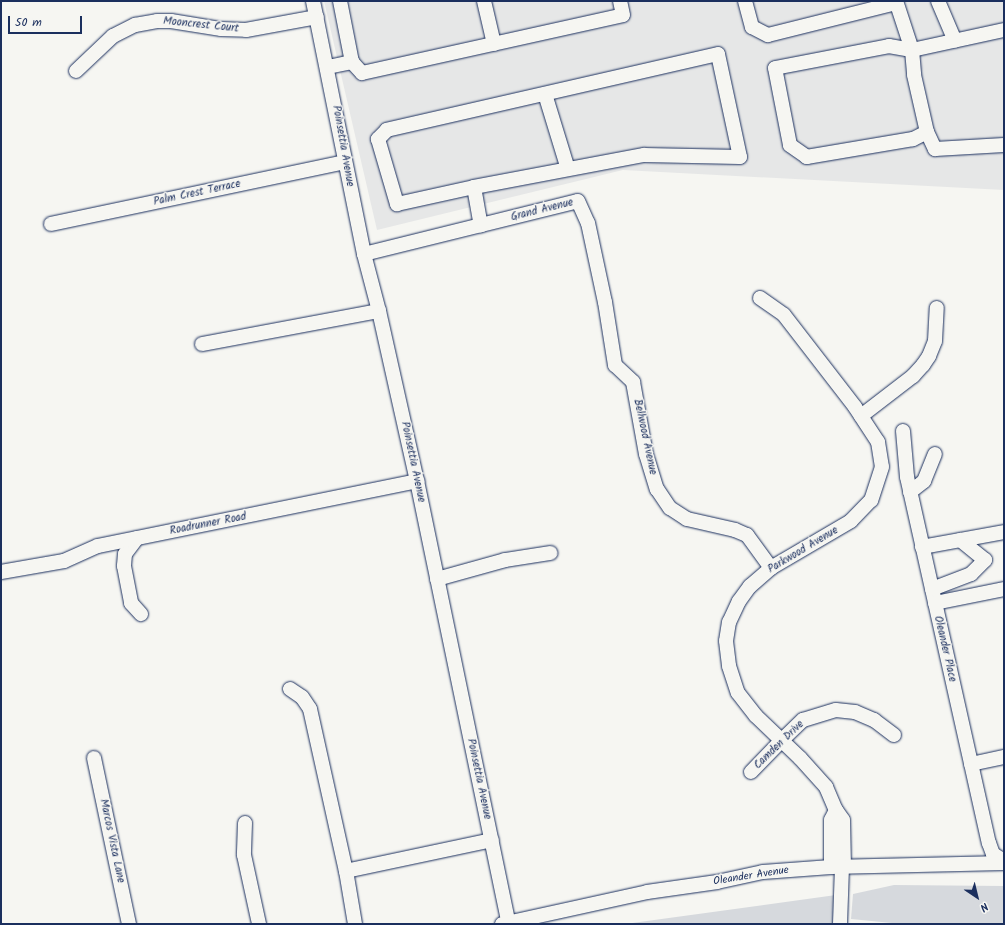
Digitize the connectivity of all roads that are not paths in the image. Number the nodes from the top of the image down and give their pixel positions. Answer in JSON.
{"nodes":[{"id":1,"x":314,"y":1,"type":"edge"},
{"id":2,"x":340,"y":1,"type":"edge"},
{"id":3,"x":484,"y":1,"type":"edge"},
{"id":4,"x":620,"y":1,"type":"edge"},
{"id":5,"x":745,"y":1,"type":"edge"},
{"id":6,"x":938,"y":1,"type":"edge"},
{"id":7,"x":896,"y":2,"type":"edge"},
{"id":8,"x":317,"y":17,"type":"junction"},
{"id":9,"x":1004,"y":30,"type":"edge"},
{"id":10,"x":956,"y":41,"type":"junction"},
{"id":11,"x":494,"y":44,"type":"junction"},
{"id":12,"x":912,"y":50,"type":"junction"},
{"id":13,"x":352,"y":62,"type":"junction"},
{"id":14,"x":328,"y":67,"type":"junction"},
{"id":15,"x":76,"y":71,"type":"dead end"},
{"id":16,"x":545,"y":94,"type":"junction"},
{"id":17,"x":927,"y":132,"type":"junction"},
{"id":18,"x":1004,"y":145,"type":"edge"},
{"id":19,"x":344,"y":162,"type":"junction"},
{"id":20,"x":568,"y":170,"type":"junction"},
{"id":21,"x":474,"y":187,"type":"junction"},
{"id":22,"x":51,"y":224,"type":"dead end"},
{"id":23,"x":481,"y":225,"type":"junction"},
{"id":24,"x":364,"y":254,"type":"junction"},
{"id":25,"x":760,"y":298,"type":"dead end"},
{"id":26,"x":938,"y":308,"type":"dead end"},
{"id":27,"x":379,"y":311,"type":"junction"},
{"id":28,"x":202,"y":344,"type":"dead end"},
{"id":29,"x":633,"y":382,"type":"joint"},
{"id":30,"x":861,"y":416,"type":"junction"},
{"id":31,"x":903,"y":431,"type":"dead end"},
{"id":32,"x":935,"y":454,"type":"dead end"},
{"id":33,"x":417,"y":481,"type":"junction"},
{"id":34,"x":910,"y":492,"type":"junction"},
{"id":35,"x":1004,"y":532,"type":"edge"},
{"id":36,"x":136,"y":538,"type":"junction"},
{"id":37,"x":960,"y":540,"type":"junction"},
{"id":38,"x":922,"y":547,"type":"junction"},
{"id":39,"x":550,"y":553,"type":"dead end"},
{"id":40,"x":771,"y":568,"type":"junction"},
{"id":41,"x":1,"y":572,"type":"edge"},
{"id":42,"x":437,"y":579,"type":"junction"},
{"id":43,"x":932,"y":589,"type":"junction"},
{"id":44,"x":1004,"y":589,"type":"edge"},
{"id":45,"x":935,"y":604,"type":"junction"},
{"id":46,"x":141,"y":614,"type":"dead end"},
{"id":47,"x":290,"y":689,"type":"dead end"},
{"id":48,"x":894,"y":735,"type":"dead end"},
{"id":49,"x":782,"y":740,"type":"junction"},
{"id":50,"x":1004,"y":757,"type":"edge"},
{"id":51,"x":94,"y":758,"type":"dead end"},
{"id":52,"x":971,"y":764,"type":"junction"},
{"id":53,"x":751,"y":772,"type":"dead end"},
{"id":54,"x":245,"y":823,"type":"dead end"},
{"id":55,"x":492,"y":840,"type":"junction"},
{"id":56,"x":1004,"y":862,"type":"edge"},
{"id":57,"x":839,"y":867,"type":"junction"},
{"id":58,"x":346,"y":871,"type":"junction"},
{"id":59,"x":129,"y":924,"type":"edge"},
{"id":60,"x":259,"y":924,"type":"edge"},
{"id":61,"x":355,"y":924,"type":"edge"},
{"id":62,"x":507,"y":924,"type":"edge"},
{"id":63,"x":840,"y":924,"type":"edge"}],
"edges":[{"from":1,"to":8,"type":"street","name":"Poinsettia Avenue"},
{"from":2,"to":13,"type":"street"},
{"from":3,"to":11,"type":"street"},
{"from":4,"to":11,"type":"street"},
{"from":5,"to":7,"type":"street"},
{"from":6,"to":10,"type":"street"},
{"from":7,"to":12,"type":"street"},
{"from":8,"to":14,"type":"street","name":"Poinsettia Avenue"},
{"from":8,"to":15,"type":"street","name":"Mooncrest Court"},
{"from":9,"to":10,"type":"street"},
{"from":10,"to":12,"type":"street"},
{"from":11,"to":13,"type":"street"},
{"from":12,"to":17,"type":"street"},
{"from":12,"to":17,"type":"street"},
{"from":13,"to":14,"type":"street"},
{"from":14,"to":19,"type":"street","name":"Poinsettia Avenue"},
{"from":16,"to":20,"type":"street"},
{"from":16,"to":20,"type":"street"},
{"from":16,"to":21,"type":"street"},
{"from":17,"to":18,"type":"street"},
{"from":19,"to":22,"type":"street","name":"Palm Crest Terrace"},
{"from":19,"to":24,"type":"street","name":"Poinsettia Avenue"},
{"from":20,"to":21,"type":"street"},
{"from":21,"to":23,"type":"street"},
{"from":23,"to":24,"type":"street","name":"Grand Avenue"},
{"from":23,"to":29,"type":"street","name":"Grand Avenue"},
{"from":24,"to":27,"type":"street","name":"Poinsettia Avenue"},
{"from":25,"to":30,"type":"street","name":"Parkwood Avenue"},
{"from":26,"to":30,"type":"street"},
{"from":27,"to":28,"type":"street"},
{"from":27,"to":33,"type":"street","name":"Poinsettia Avenue"},
{"from":29,"to":40,"type":"street","name":"Bellwood Avenue"},
{"from":30,"to":40,"type":"street","name":"Parkwood Avenue"},
{"from":31,"to":34,"type":"street","name":"Oleander Place"},
{"from":32,"to":34,"type":"street"},
{"from":33,"to":36,"type":"street","name":"Roadrunner Road"},
{"from":33,"to":42,"type":"street","name":"Poinsettia Avenue"},
{"from":34,"to":38,"type":"street","name":"Oleander Place"},
{"from":35,"to":37,"type":"street"},
{"from":36,"to":41,"type":"street","name":"Roadrunner Road"},
{"from":36,"to":46,"type":"street"},
{"from":37,"to":38,"type":"street"},
{"from":37,"to":43,"type":"street"},
{"from":38,"to":43,"type":"street","name":"Oleander Place"},
{"from":39,"to":42,"type":"street"},
{"from":40,"to":49,"type":"street","name":"Parkwood Avenue"},
{"from":42,"to":55,"type":"street","name":"Poinsettia Avenue"},
{"from":43,"to":45,"type":"street","name":"Oleander Place"},
{"from":44,"to":45,"type":"street"},
{"from":45,"to":52,"type":"street","name":"Oleander Place"},
{"from":47,"to":58,"type":"street"},
{"from":48,"to":49,"type":"street","name":"Camden Drive"},
{"from":49,"to":53,"type":"street","name":"Camden Drive"},
{"from":49,"to":57,"type":"street","name":"Parkwood Avenue"},
{"from":50,"to":52,"type":"street"},
{"from":51,"to":59,"type":"street","name":"Marcos Vista Lane"},
{"from":52,"to":56,"type":"street","name":"Oleander Place"},
{"from":54,"to":60,"type":"street"},
{"from":55,"to":58,"type":"street"},
{"from":55,"to":62,"type":"street","name":"Poinsettia Avenue"},
{"from":56,"to":57,"type":"street","name":"Oleander Avenue"},
{"from":57,"to":62,"type":"street","name":"Oleander Avenue"},
{"from":57,"to":63,"type":"street","name":"Parkwood Avenue"},
{"from":58,"to":61,"type":"street"}]}
